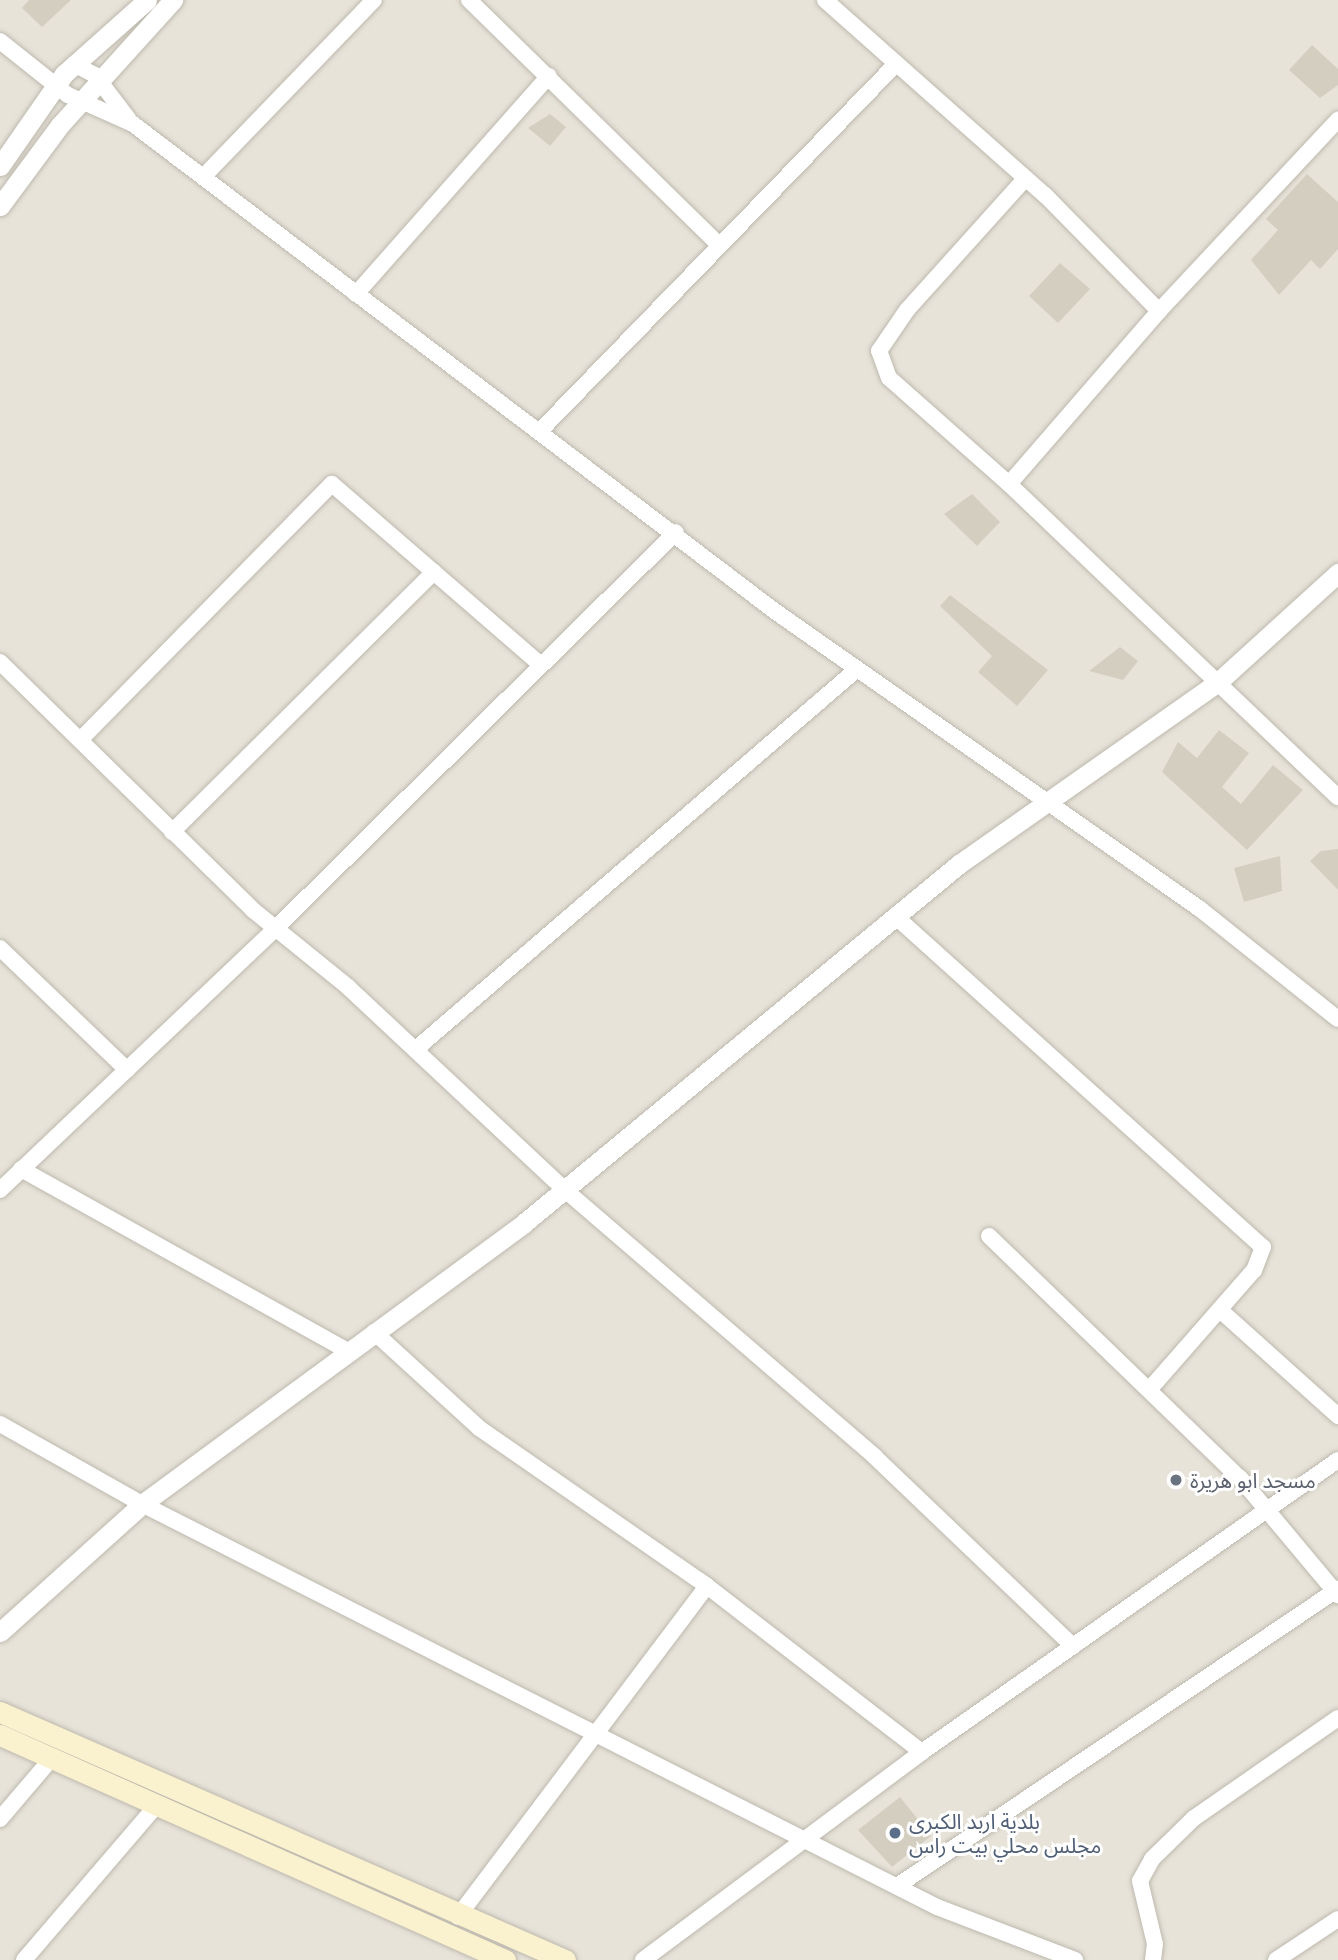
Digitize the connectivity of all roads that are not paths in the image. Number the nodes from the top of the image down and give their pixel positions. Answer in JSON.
{"nodes":[{"id":1,"x":147,"y":0,"type":"edge"},
{"id":2,"x":173,"y":0,"type":"edge"},
{"id":3,"x":374,"y":0,"type":"edge"},
{"id":4,"x":469,"y":0,"type":"edge"},
{"id":5,"x":825,"y":0,"type":"edge"},
{"id":6,"x":0,"y":41,"type":"edge"},
{"id":7,"x":74,"y":64,"type":"junction"},
{"id":8,"x":896,"y":64,"type":"junction"},
{"id":9,"x":549,"y":76,"type":"junction"},
{"id":10,"x":101,"y":81,"type":"junction"},
{"id":11,"x":56,"y":84,"type":"junction"},
{"id":12,"x":83,"y":103,"type":"junction"},
{"id":13,"x":1338,"y":120,"type":"edge"},
{"id":14,"x":133,"y":124,"type":"junction"},
{"id":15,"x":0,"y":166,"type":"edge"},
{"id":16,"x":203,"y":177,"type":"junction"},
{"id":17,"x":1025,"y":178,"type":"junction"},
{"id":18,"x":0,"y":206,"type":"edge"},
{"id":19,"x":720,"y":246,"type":"junction"},
{"id":20,"x":356,"y":294,"type":"junction"},
{"id":21,"x":1159,"y":311,"type":"junction"},
{"id":22,"x":539,"y":432,"type":"junction"},
{"id":23,"x":1009,"y":484,"type":"junction"},
{"id":24,"x":676,"y":532,"type":"junction"},
{"id":25,"x":434,"y":572,"type":"junction"},
{"id":26,"x":1338,"y":573,"type":"edge"},
{"id":27,"x":0,"y":662,"type":"edge"},
{"id":28,"x":540,"y":664,"type":"junction"},
{"id":29,"x":856,"y":670,"type":"junction"},
{"id":30,"x":1217,"y":683,"type":"junction"},
{"id":31,"x":82,"y":738,"type":"junction"},
{"id":32,"x":1338,"y":797,"type":"edge"},
{"id":33,"x":1045,"y":804,"type":"junction"},
{"id":34,"x":172,"y":832,"type":"junction"},
{"id":35,"x":895,"y":916,"type":"junction"},
{"id":36,"x":275,"y":929,"type":"junction"},
{"id":37,"x":0,"y":948,"type":"edge"},
{"id":38,"x":1338,"y":1019,"type":"edge"},
{"id":39,"x":417,"y":1048,"type":"junction"},
{"id":40,"x":127,"y":1070,"type":"junction"},
{"id":41,"x":21,"y":1169,"type":"junction"},
{"id":42,"x":0,"y":1190,"type":"edge"},
{"id":43,"x":565,"y":1190,"type":"junction"},
{"id":44,"x":989,"y":1237,"type":"dead end"},
{"id":45,"x":1220,"y":1310,"type":"junction"},
{"id":46,"x":374,"y":1332,"type":"junction"},
{"id":47,"x":348,"y":1351,"type":"junction"},
{"id":48,"x":1149,"y":1390,"type":"junction"},
{"id":49,"x":1338,"y":1416,"type":"edge"},
{"id":50,"x":0,"y":1423,"type":"edge"},
{"id":51,"x":1338,"y":1460,"type":"edge"},
{"id":52,"x":142,"y":1504,"type":"junction"},
{"id":53,"x":1265,"y":1511,"type":"junction"},
{"id":54,"x":707,"y":1586,"type":"junction"},
{"id":55,"x":1337,"y":1592,"type":"edge"},
{"id":56,"x":0,"y":1632,"type":"edge"},
{"id":57,"x":1073,"y":1646,"type":"junction"},
{"id":58,"x":0,"y":1712,"type":"edge"},
{"id":59,"x":1338,"y":1718,"type":"edge"},
{"id":60,"x":592,"y":1733,"type":"junction"},
{"id":61,"x":0,"y":1735,"type":"edge"},
{"id":62,"x":922,"y":1752,"type":"junction"},
{"id":63,"x":52,"y":1758,"type":"junction"},
{"id":64,"x":157,"y":1805,"type":"junction"},
{"id":65,"x":0,"y":1819,"type":"edge"},
{"id":66,"x":803,"y":1839,"type":"junction"},
{"id":67,"x":897,"y":1886,"type":"junction"},
{"id":68,"x":458,"y":1916,"type":"junction"},
{"id":69,"x":1338,"y":1919,"type":"edge"},
{"id":70,"x":24,"y":1960,"type":"edge"},
{"id":71,"x":505,"y":1960,"type":"edge"},
{"id":72,"x":565,"y":1960,"type":"edge"},
{"id":73,"x":643,"y":1960,"type":"edge"},
{"id":74,"x":1075,"y":1960,"type":"edge"},
{"id":75,"x":1153,"y":1960,"type":"edge"},
{"id":76,"x":1276,"y":1960,"type":"edge"}],
"edges":[{"from":1,"to":7,"type":"street"},
{"from":2,"to":10,"type":"street"},
{"from":3,"to":16,"type":"street"},
{"from":4,"to":9,"type":"street"},
{"from":5,"to":8,"type":"street"},
{"from":6,"to":11,"type":"street"},
{"from":7,"to":10,"type":"street"},
{"from":7,"to":11,"type":"street"},
{"from":8,"to":17,"type":"street"},
{"from":8,"to":19,"type":"street"},
{"from":9,"to":19,"type":"street"},
{"from":9,"to":20,"type":"street"},
{"from":10,"to":12,"type":"street"},
{"from":10,"to":14,"type":"street"},
{"from":11,"to":12,"type":"street"},
{"from":11,"to":15,"type":"street"},
{"from":12,"to":14,"type":"street"},
{"from":12,"to":18,"type":"street"},
{"from":13,"to":21,"type":"street"},
{"from":14,"to":16,"type":"street"},
{"from":16,"to":20,"type":"street"},
{"from":17,"to":21,"type":"street"},
{"from":17,"to":23,"type":"street"},
{"from":19,"to":22,"type":"street"},
{"from":20,"to":22,"type":"street"},
{"from":21,"to":23,"type":"street"},
{"from":22,"to":24,"type":"street"},
{"from":23,"to":30,"type":"street"},
{"from":24,"to":28,"type":"street"},
{"from":24,"to":29,"type":"street"},
{"from":25,"to":28,"type":"street"},
{"from":25,"to":31,"type":"street"},
{"from":25,"to":34,"type":"street"},
{"from":26,"to":30,"type":"street"},
{"from":27,"to":31,"type":"street"},
{"from":28,"to":36,"type":"street"},
{"from":29,"to":33,"type":"street"},
{"from":29,"to":39,"type":"street"},
{"from":30,"to":32,"type":"street"},
{"from":30,"to":33,"type":"street"},
{"from":31,"to":34,"type":"street"},
{"from":33,"to":35,"type":"street"},
{"from":33,"to":38,"type":"street"},
{"from":34,"to":36,"type":"street"},
{"from":35,"to":43,"type":"street"},
{"from":35,"to":45,"type":"street"},
{"from":36,"to":39,"type":"street"},
{"from":36,"to":40,"type":"street"},
{"from":37,"to":40,"type":"street"},
{"from":39,"to":43,"type":"street"},
{"from":40,"to":41,"type":"street"},
{"from":41,"to":42,"type":"street"},
{"from":41,"to":47,"type":"street"},
{"from":43,"to":46,"type":"street"},
{"from":43,"to":57,"type":"street"},
{"from":44,"to":48,"type":"street"},
{"from":45,"to":48,"type":"street"},
{"from":45,"to":49,"type":"street"},
{"from":46,"to":47,"type":"street"},
{"from":46,"to":54,"type":"street"},
{"from":47,"to":52,"type":"street"},
{"from":48,"to":53,"type":"street"},
{"from":50,"to":52,"type":"street"},
{"from":51,"to":53,"type":"street"},
{"from":52,"to":56,"type":"street"},
{"from":52,"to":60,"type":"street"},
{"from":53,"to":55,"type":"street"},
{"from":53,"to":57,"type":"street"},
{"from":54,"to":60,"type":"street"},
{"from":54,"to":62,"type":"street"},
{"from":55,"to":67,"type":"street"},
{"from":57,"to":62,"type":"street"},
{"from":58,"to":68,"type":"main road"},
{"from":59,"to":75,"type":"street"},
{"from":60,"to":66,"type":"street"},
{"from":60,"to":68,"type":"street"},
{"from":61,"to":63,"type":"main road"},
{"from":62,"to":66,"type":"street"},
{"from":63,"to":64,"type":"main road"},
{"from":63,"to":65,"type":"street"},
{"from":64,"to":70,"type":"street"},
{"from":64,"to":71,"type":"main road"},
{"from":66,"to":67,"type":"street"},
{"from":66,"to":73,"type":"street"},
{"from":67,"to":74,"type":"street"},
{"from":68,"to":72,"type":"main road"},
{"from":69,"to":76,"type":"street"}]}
